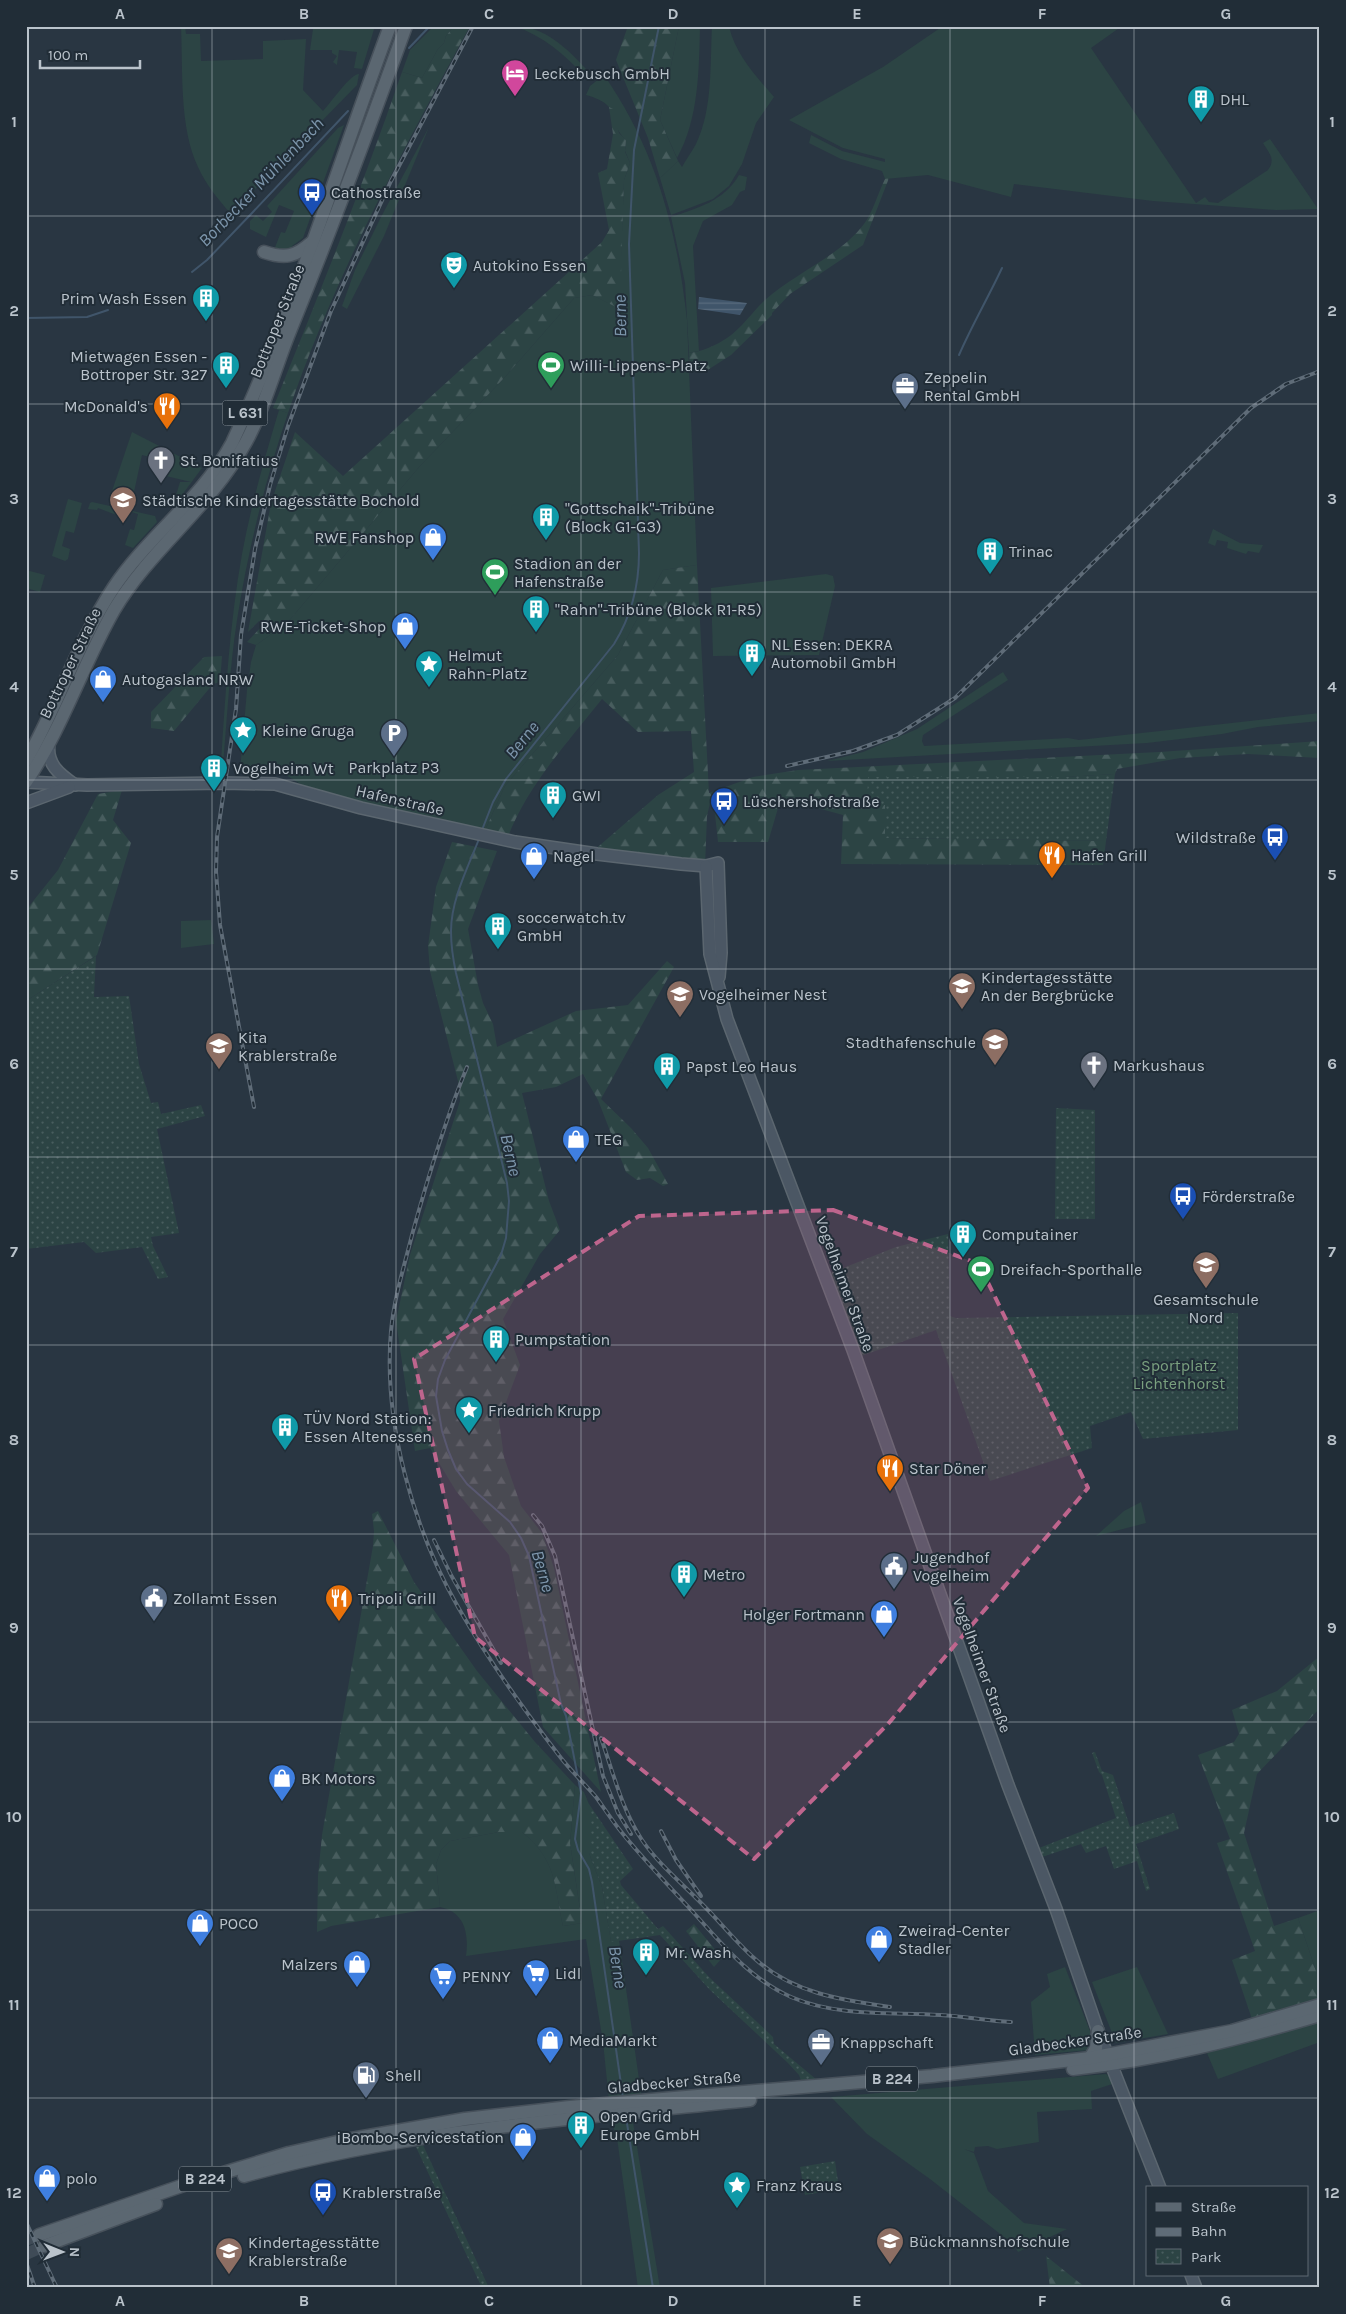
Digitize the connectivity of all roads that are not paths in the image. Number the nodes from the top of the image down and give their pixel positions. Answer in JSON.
{"nodes":[{"id":1,"x":390,"y":26,"type":"edge"},
{"id":2,"x":406,"y":26,"type":"edge"},
{"id":3,"x":312,"y":242,"type":"junction"},
{"id":4,"x":264,"y":252,"type":"dead end"},
{"id":5,"x":173,"y":519,"type":"junction"},
{"id":6,"x":177,"y":532,"type":"junction"},
{"id":7,"x":49,"y":742,"type":"junction"},
{"id":8,"x":26,"y":761,"type":"edge"},
{"id":9,"x":26,"y":782,"type":"edge"},
{"id":10,"x":76,"y":784,"type":"junction"},
{"id":11,"x":26,"y":803,"type":"edge"},
{"id":12,"x":706,"y":866,"type":"junction"},
{"id":13,"x":718,"y":866,"type":"joint"},
{"id":14,"x":718,"y":982,"type":"junction"},
{"id":15,"x":1320,"y":2005,"type":"edge"},
{"id":16,"x":1320,"y":2015,"type":"edge"},
{"id":17,"x":1098,"y":2031,"type":"junction"},
{"id":18,"x":1090,"y":2058,"type":"junction"},
{"id":19,"x":1110,"y":2060,"type":"junction"},
{"id":20,"x":632,"y":2107,"type":"junction"},
{"id":21,"x":617,"y":2108,"type":"junction"},
{"id":22,"x":477,"y":2117,"type":"junction"},
{"id":23,"x":472,"y":2130,"type":"junction"},
{"id":24,"x":1159,"y":2186,"type":"edge"},
{"id":25,"x":1191,"y":2276,"type":"edge"},
{"id":26,"x":1196,"y":2288,"type":"edge"}],
"edges":[{"from":1,"to":3,"type":"main road","name":"Bottroper Straße","number":"L 631"},
{"from":2,"to":6,"type":"main road","name":"Bottroper Straße","number":"L 631"},
{"from":3,"to":4,"type":"main road"},
{"from":3,"to":5,"type":"main road","name":"Bottroper Straße","number":"L 631"},
{"from":5,"to":6,"type":"main road"},
{"from":5,"to":8,"type":"main road","name":"Bottroper Straße","number":"L 631"},
{"from":6,"to":7,"type":"main road","name":"Bottroper Straße","number":"L 631"},
{"from":7,"to":9,"type":"main road","name":"Bottroper Straße","number":"L 631"},
{"from":7,"to":10,"type":"main road"},
{"from":9,"to":10,"type":"main road","name":"Hafenstraße"},
{"from":10,"to":11,"type":"main road","name":"Hafenstraße"},
{"from":10,"to":12,"type":"main road","name":"Hafenstraße"},
{"from":12,"to":13,"type":"main road","name":"Hafenstraße"},
{"from":12,"to":14,"type":"main road","name":"Vogelheimer Straße"},
{"from":13,"to":14,"type":"main road","name":"Vogelheimer Straße"},
{"from":14,"to":17,"type":"main road","name":"Vogelheimer Straße"},
{"from":15,"to":19,"type":"main road","name":"Gladbecker Straße","number":"B 224"},
{"from":16,"to":19,"type":"main road","name":"Gladbecker Straße","number":"B 224"},
{"from":17,"to":18,"type":"main road"},
{"from":17,"to":19,"type":"main road","name":"Vogelheimer Straße"},
{"from":18,"to":19,"type":"main road","name":"Gladbecker Straße","number":"B 224"},
{"from":18,"to":20,"type":"main road","name":"Gladbecker Straße","number":"B 224"},
{"from":19,"to":20,"type":"main road","name":"Gladbecker Straße","number":"B 224"},
{"from":19,"to":24,"type":"main road","name":"Vogelheimer Straße"},
{"from":20,"to":21,"type":"main road","name":"Gladbecker Straße","number":"B 224"},
{"from":21,"to":22,"type":"main road","name":"Gladbecker Straße","number":"B 224"},
{"from":21,"to":23,"type":"main road","name":"Gladbecker Straße","number":"B 224"},
{"from":22,"to":23,"type":"main road"},
{"from":22,"to":23,"type":"main road","name":"Gladbecker Straße","number":"B 224"},
{"from":25,"to":26,"type":"main road"}]}
